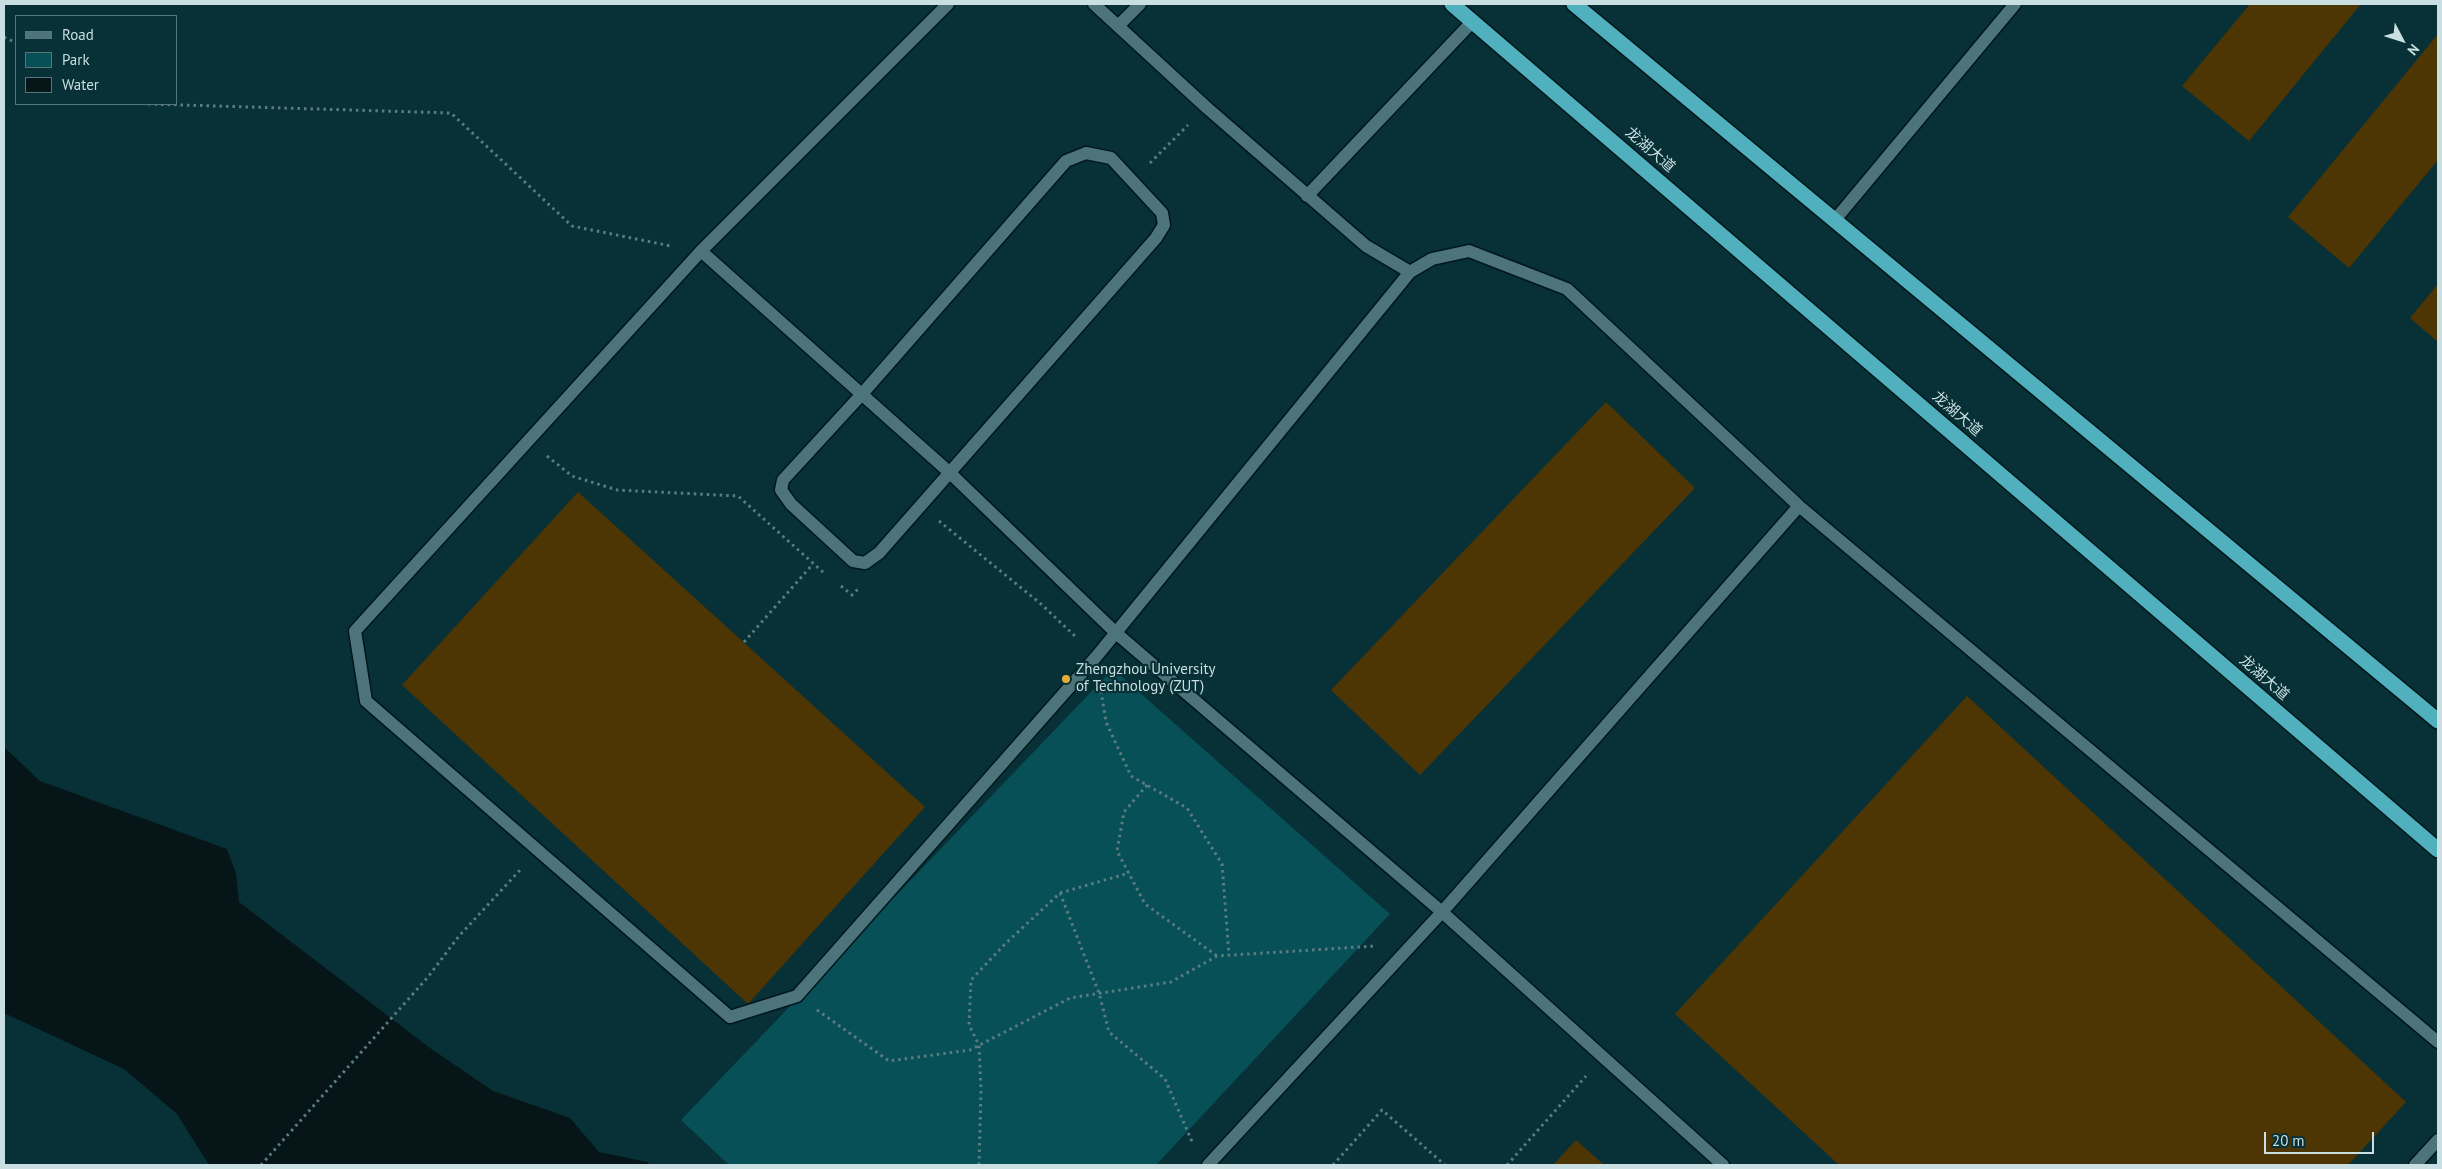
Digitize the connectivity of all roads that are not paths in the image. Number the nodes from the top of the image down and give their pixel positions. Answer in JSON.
{"nodes":[{"id":1,"x":948,"y":4,"type":"edge"},
{"id":2,"x":1094,"y":4,"type":"edge"},
{"id":3,"x":1140,"y":4,"type":"edge"},
{"id":4,"x":1452,"y":4,"type":"edge"},
{"id":5,"x":1574,"y":4,"type":"edge"},
{"id":6,"x":2014,"y":4,"type":"edge"},
{"id":7,"x":1473,"y":21,"type":"junction"},
{"id":8,"x":1118,"y":26,"type":"junction"},
{"id":9,"x":1307,"y":196,"type":"junction"},
{"id":10,"x":1834,"y":220,"type":"junction"},
{"id":11,"x":701,"y":252,"type":"junction"},
{"id":12,"x":1410,"y":272,"type":"junction"},
{"id":13,"x":862,"y":394,"type":"junction"},
{"id":14,"x":949,"y":472,"type":"junction"},
{"id":15,"x":1799,"y":506,"type":"junction"},
{"id":16,"x":1116,"y":633,"type":"junction"},
{"id":17,"x":2438,"y":721,"type":"edge"},
{"id":18,"x":2438,"y":850,"type":"edge"},
{"id":19,"x":1442,"y":912,"type":"junction"},
{"id":20,"x":2438,"y":1042,"type":"edge"},
{"id":21,"x":2438,"y":1140,"type":"edge"},
{"id":22,"x":1208,"y":1165,"type":"edge"},
{"id":23,"x":1723,"y":1165,"type":"edge"},
{"id":24,"x":2415,"y":1165,"type":"edge"}],
"edges":[{"from":1,"to":11,"type":"street"},
{"from":2,"to":8,"type":"street"},
{"from":3,"to":8,"type":"street"},
{"from":4,"to":7,"type":"highway","name":"龙湖大道"},
{"from":5,"to":10,"type":"highway"},
{"from":6,"to":10,"type":"street"},
{"from":7,"to":9,"type":"street"},
{"from":7,"to":18,"type":"highway","name":"龙湖大道"},
{"from":8,"to":9,"type":"street"},
{"from":9,"to":12,"type":"street"},
{"from":10,"to":17,"type":"highway"},
{"from":11,"to":13,"type":"street"},
{"from":11,"to":16,"type":"street"},
{"from":12,"to":15,"type":"street"},
{"from":12,"to":16,"type":"street"},
{"from":13,"to":14,"type":"street"},
{"from":13,"to":14,"type":"street"},
{"from":13,"to":14,"type":"street"},
{"from":14,"to":16,"type":"street"},
{"from":15,"to":19,"type":"street"},
{"from":15,"to":20,"type":"street"},
{"from":16,"to":19,"type":"street"},
{"from":19,"to":22,"type":"street"},
{"from":19,"to":23,"type":"street"},
{"from":21,"to":24,"type":"street"}]}
